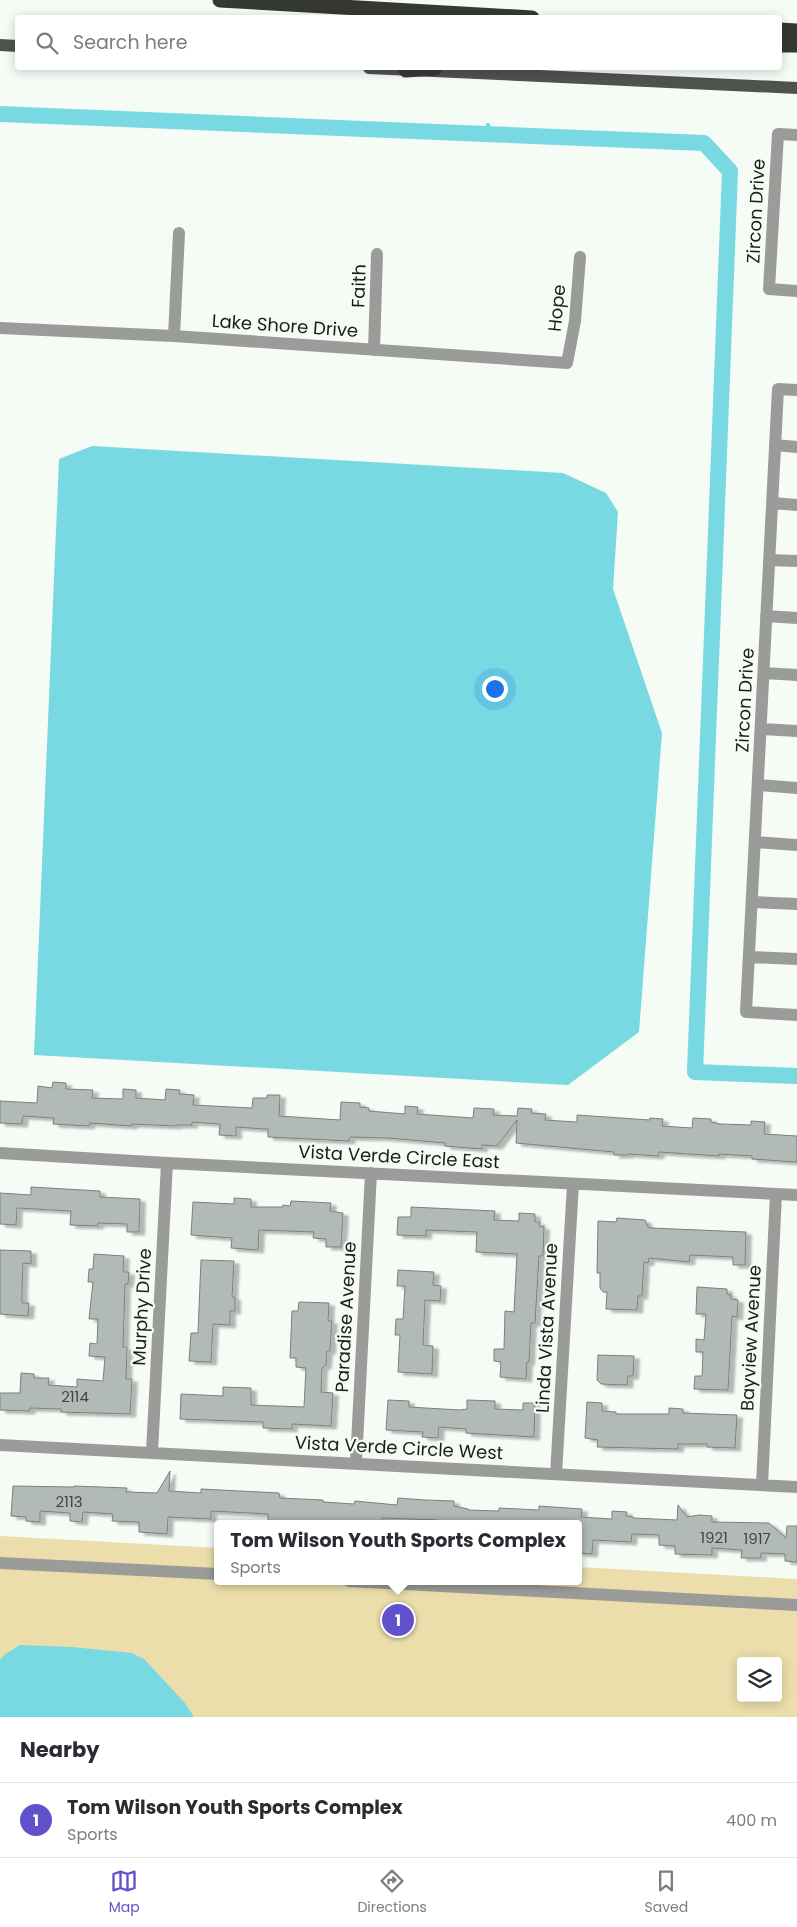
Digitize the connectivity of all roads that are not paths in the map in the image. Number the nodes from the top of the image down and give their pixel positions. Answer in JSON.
{"nodes":[{"id":1,"x":220,"y":0,"type":"edge"},
{"id":2,"x":480,"y":15,"type":"edge"},
{"id":3,"x":782,"y":30,"type":"edge"},
{"id":4,"x":797,"y":31,"type":"edge"},
{"id":5,"x":0,"y":45,"type":"edge"},
{"id":6,"x":782,"y":45,"type":"edge"},
{"id":7,"x":797,"y":45,"type":"edge"},
{"id":8,"x":15,"y":46,"type":"edge"},
{"id":9,"x":406,"y":70,"type":"edge"},
{"id":10,"x":797,"y":88,"type":"edge"},
{"id":11,"x":797,"y":135,"type":"edge"},
{"id":12,"x":179,"y":233,"type":"dead end"},
{"id":13,"x":377,"y":254,"type":"dead end"},
{"id":14,"x":580,"y":257,"type":"dead end"},
{"id":15,"x":797,"y":291,"type":"edge"},
{"id":16,"x":0,"y":328,"type":"edge"},
{"id":17,"x":174,"y":336,"type":"junction"},
{"id":18,"x":374,"y":350,"type":"junction"},
{"id":19,"x":567,"y":362,"type":"joint"},
{"id":20,"x":797,"y":390,"type":"edge"},
{"id":21,"x":775,"y":445,"type":"junction"},
{"id":22,"x":797,"y":446,"type":"edge"},
{"id":23,"x":772,"y":503,"type":"junction"},
{"id":24,"x":797,"y":505,"type":"edge"},
{"id":25,"x":769,"y":560,"type":"junction"},
{"id":26,"x":797,"y":562,"type":"edge"},
{"id":27,"x":766,"y":616,"type":"junction"},
{"id":28,"x":797,"y":618,"type":"edge"},
{"id":29,"x":764,"y":673,"type":"junction"},
{"id":30,"x":797,"y":675,"type":"edge"},
{"id":31,"x":761,"y":729,"type":"junction"},
{"id":32,"x":797,"y":731,"type":"edge"},
{"id":33,"x":758,"y":785,"type":"junction"},
{"id":34,"x":797,"y":788,"type":"edge"},
{"id":35,"x":755,"y":842,"type":"junction"},
{"id":36,"x":797,"y":844,"type":"edge"},
{"id":37,"x":752,"y":902,"type":"junction"},
{"id":38,"x":797,"y":904,"type":"edge"},
{"id":39,"x":749,"y":957,"type":"junction"},
{"id":40,"x":797,"y":959,"type":"edge"},
{"id":41,"x":797,"y":1015,"type":"edge"},
{"id":42,"x":0,"y":1153,"type":"edge"},
{"id":43,"x":167,"y":1163,"type":"junction"},
{"id":44,"x":371,"y":1173,"type":"junction"},
{"id":45,"x":573,"y":1184,"type":"junction"},
{"id":46,"x":776,"y":1194,"type":"junction"},
{"id":47,"x":797,"y":1195,"type":"edge"},
{"id":48,"x":0,"y":1445,"type":"edge"},
{"id":49,"x":152,"y":1452,"type":"junction"},
{"id":50,"x":356,"y":1463,"type":"junction"},
{"id":51,"x":556,"y":1474,"type":"junction"},
{"id":52,"x":762,"y":1485,"type":"junction"},
{"id":53,"x":797,"y":1487,"type":"edge"},
{"id":54,"x":0,"y":1563,"type":"edge"},
{"id":55,"x":214,"y":1574,"type":"edge"},
{"id":56,"x":424,"y":1585,"type":"edge"},
{"id":57,"x":797,"y":1605,"type":"edge"}],
"edges":[{"from":1,"to":2,"type":"highway"},
{"from":3,"to":4,"type":"highway"},
{"from":5,"to":8,"type":"main road"},
{"from":6,"to":7,"type":"highway"},
{"from":9,"to":10,"type":"main road"},
{"from":11,"to":15,"type":"street","name":"Zircon Drive"},
{"from":12,"to":17,"type":"street"},
{"from":13,"to":18,"type":"street","name":"Faith"},
{"from":14,"to":19,"type":"street","name":"Hope"},
{"from":16,"to":17,"type":"street","name":"Lake Shore Drive"},
{"from":17,"to":18,"type":"street","name":"Lake Shore Drive"},
{"from":18,"to":19,"type":"street","name":"Lake Shore Drive"},
{"from":20,"to":21,"type":"street","name":"Zircon Drive"},
{"from":21,"to":22,"type":"street"},
{"from":21,"to":23,"type":"street","name":"Zircon Drive"},
{"from":23,"to":24,"type":"street"},
{"from":23,"to":25,"type":"street","name":"Zircon Drive"},
{"from":25,"to":26,"type":"street"},
{"from":25,"to":27,"type":"street","name":"Zircon Drive"},
{"from":27,"to":28,"type":"street"},
{"from":27,"to":29,"type":"street","name":"Zircon Drive"},
{"from":29,"to":30,"type":"street"},
{"from":29,"to":31,"type":"street","name":"Zircon Drive"},
{"from":31,"to":32,"type":"street"},
{"from":31,"to":33,"type":"street","name":"Zircon Drive"},
{"from":33,"to":34,"type":"street"},
{"from":33,"to":35,"type":"street","name":"Zircon Drive"},
{"from":35,"to":36,"type":"street"},
{"from":35,"to":37,"type":"street","name":"Zircon Drive"},
{"from":37,"to":38,"type":"street"},
{"from":37,"to":39,"type":"street","name":"Zircon Drive"},
{"from":39,"to":40,"type":"street"},
{"from":39,"to":41,"type":"street","name":"Zircon Drive"},
{"from":42,"to":43,"type":"street","name":"Vista Verde Circle East"},
{"from":43,"to":44,"type":"street","name":"Vista Verde Circle East"},
{"from":43,"to":49,"type":"street","name":"Murphy Drive"},
{"from":44,"to":45,"type":"street","name":"Vista Verde Circle East"},
{"from":44,"to":50,"type":"street","name":"Paradise Avenue"},
{"from":45,"to":46,"type":"street","name":"Vista Verde Circle East"},
{"from":45,"to":51,"type":"street","name":"Linda Vista Avenue"},
{"from":46,"to":47,"type":"street","name":"Vista Verde Circle East"},
{"from":46,"to":52,"type":"street","name":"Bayview Avenue"},
{"from":48,"to":49,"type":"street","name":"Vista Verde Circle West"},
{"from":49,"to":50,"type":"street","name":"Vista Verde Circle West"},
{"from":50,"to":51,"type":"street","name":"Vista Verde Circle West"},
{"from":51,"to":52,"type":"street","name":"Vista Verde Circle West"},
{"from":52,"to":53,"type":"street","name":"Vista Verde Circle West"},
{"from":54,"to":55,"type":"street"},
{"from":56,"to":57,"type":"street"}]}
